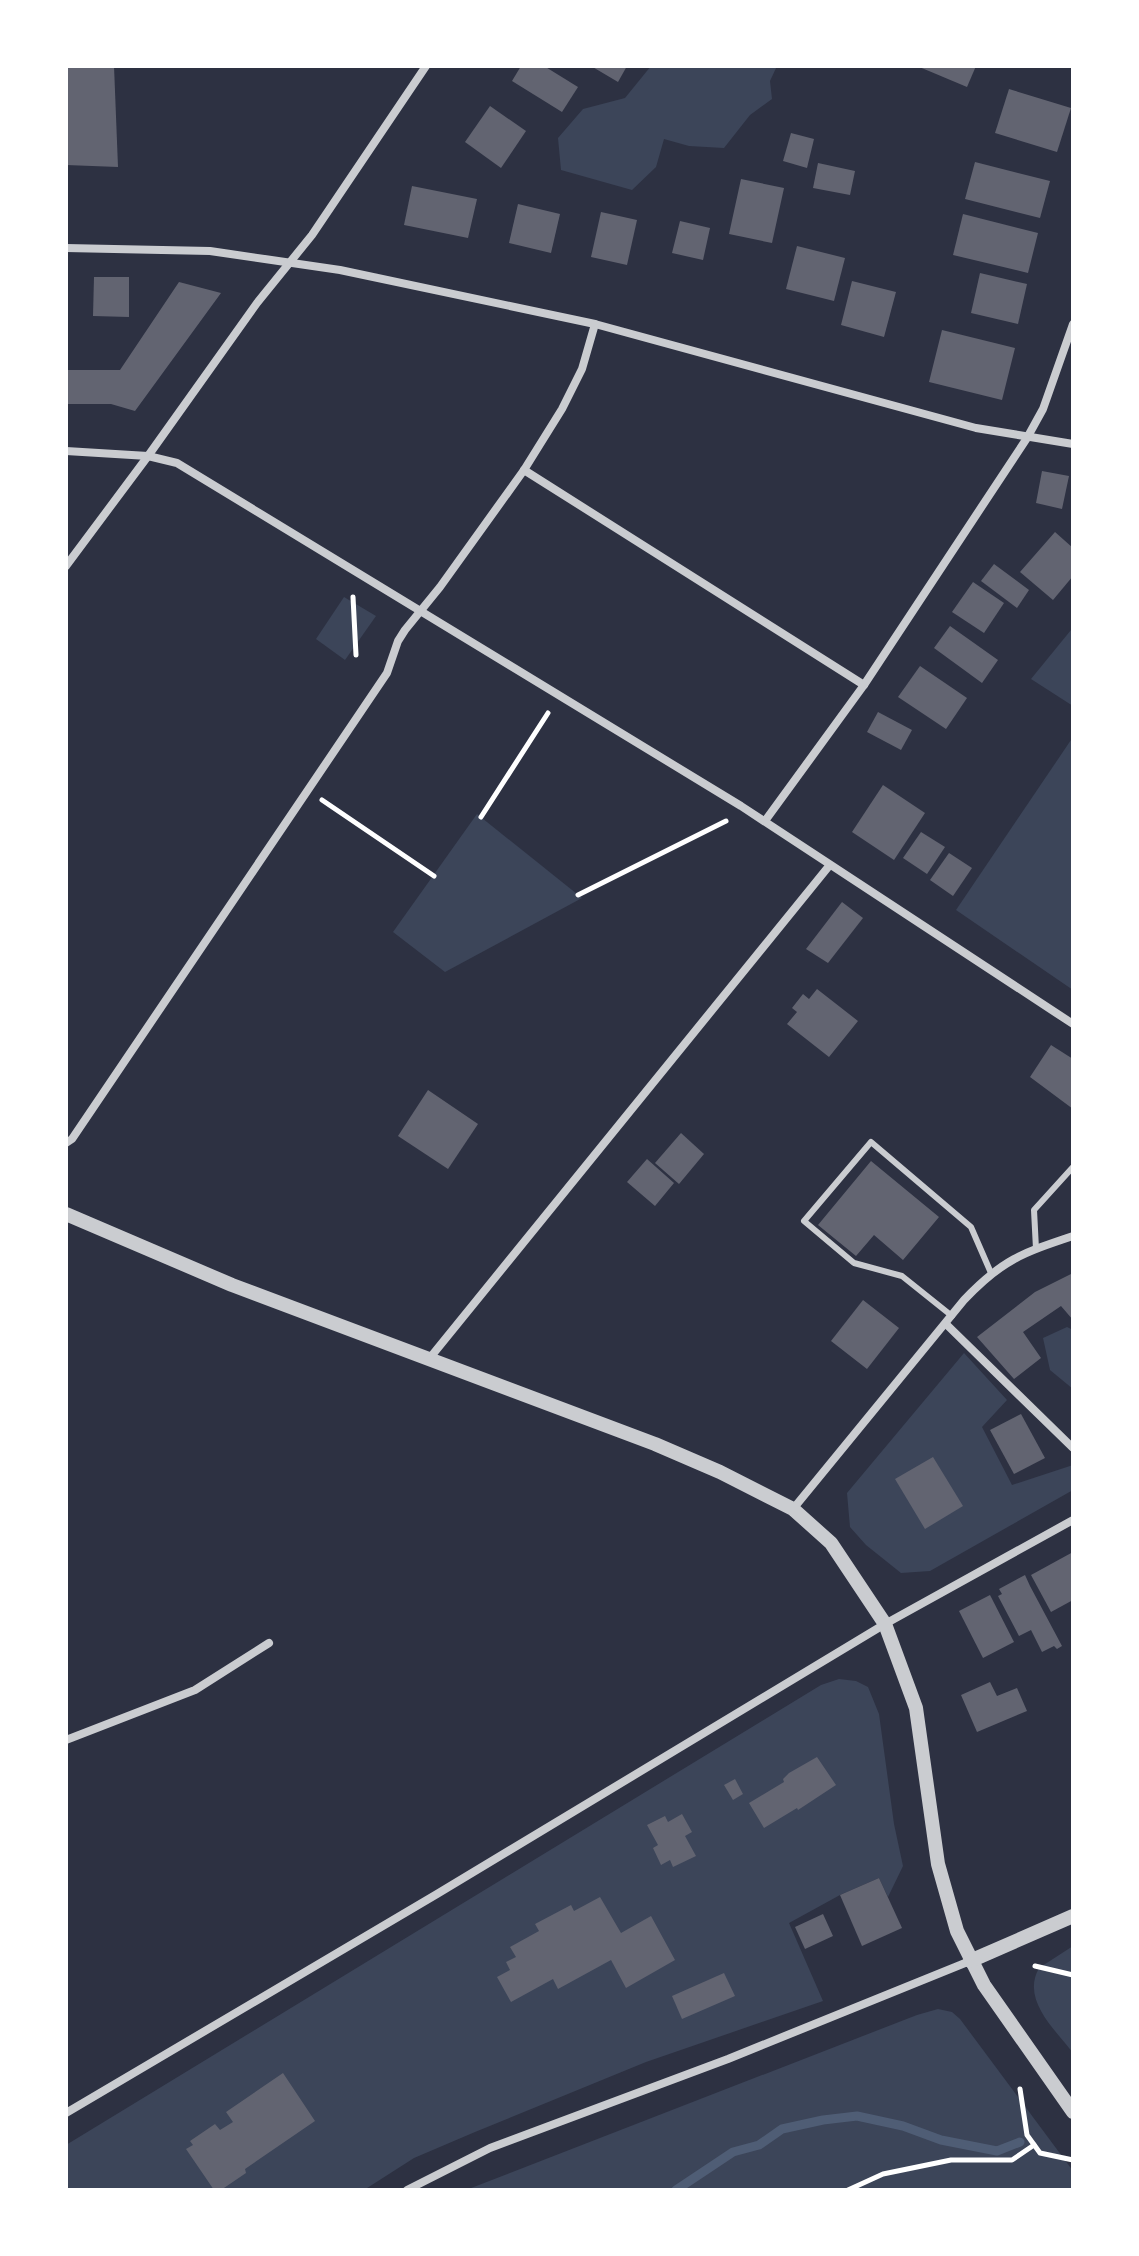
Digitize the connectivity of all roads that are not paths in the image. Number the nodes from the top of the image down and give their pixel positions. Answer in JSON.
{"nodes":[{"id":1,"x":426,"y":66,"type":"edge"},
{"id":2,"x":66,"y":248,"type":"edge"},
{"id":3,"x":290,"y":262,"type":"junction"},
{"id":4,"x":595,"y":324,"type":"junction"},
{"id":5,"x":1073,"y":324,"type":"edge"},
{"id":6,"x":1027,"y":438,"type":"junction"},
{"id":7,"x":1073,"y":444,"type":"edge"},
{"id":8,"x":66,"y":451,"type":"edge"},
{"id":9,"x":148,"y":456,"type":"junction"},
{"id":10,"x":524,"y":470,"type":"junction"},
{"id":11,"x":66,"y":566,"type":"edge"},
{"id":12,"x":421,"y":612,"type":"junction"},
{"id":13,"x":864,"y":685,"type":"junction"},
{"id":14,"x":765,"y":821,"type":"junction"},
{"id":15,"x":829,"y":866,"type":"junction"},
{"id":16,"x":1073,"y":1024,"type":"edge"},
{"id":17,"x":66,"y":1143,"type":"edge"},
{"id":18,"x":1073,"y":1167,"type":"edge"},
{"id":19,"x":66,"y":1214,"type":"edge"},
{"id":20,"x":1073,"y":1236,"type":"edge"},
{"id":21,"x":1036,"y":1249,"type":"junction"},
{"id":22,"x":991,"y":1273,"type":"junction"},
{"id":23,"x":949,"y":1320,"type":"junction"},
{"id":24,"x":429,"y":1360,"type":"junction"},
{"id":25,"x":1073,"y":1448,"type":"edge"},
{"id":26,"x":793,"y":1509,"type":"junction"},
{"id":27,"x":1073,"y":1520,"type":"edge"},
{"id":28,"x":885,"y":1624,"type":"junction"},
{"id":29,"x":269,"y":1643,"type":"dead end"},
{"id":30,"x":66,"y":1740,"type":"edge"},
{"id":31,"x":1073,"y":1916,"type":"edge"},
{"id":32,"x":970,"y":1961,"type":"junction"},
{"id":33,"x":1073,"y":2112,"type":"edge"},
{"id":34,"x":66,"y":2113,"type":"edge"},
{"id":35,"x":407,"y":2190,"type":"edge"}],
"edges":[{"from":1,"to":3,"type":"street"},
{"from":2,"to":3,"type":"street"},
{"from":3,"to":4,"type":"street"},
{"from":3,"to":9,"type":"street"},
{"from":4,"to":6,"type":"street"},
{"from":4,"to":10,"type":"street"},
{"from":5,"to":6,"type":"street"},
{"from":6,"to":7,"type":"street"},
{"from":6,"to":13,"type":"street"},
{"from":8,"to":9,"type":"street"},
{"from":9,"to":11,"type":"street"},
{"from":9,"to":12,"type":"street"},
{"from":10,"to":12,"type":"street"},
{"from":10,"to":13,"type":"street"},
{"from":12,"to":14,"type":"street"},
{"from":12,"to":17,"type":"street"},
{"from":13,"to":14,"type":"street"},
{"from":14,"to":15,"type":"street"},
{"from":15,"to":16,"type":"street"},
{"from":15,"to":24,"type":"street"},
{"from":18,"to":21,"type":"lane"},
{"from":19,"to":24,"type":"street"},
{"from":20,"to":21,"type":"street"},
{"from":21,"to":22,"type":"street"},
{"from":22,"to":23,"type":"street"},
{"from":22,"to":23,"type":"lane"},
{"from":23,"to":25,"type":"street"},
{"from":23,"to":26,"type":"street"},
{"from":24,"to":26,"type":"street"},
{"from":26,"to":28,"type":"street"},
{"from":27,"to":28,"type":"street"},
{"from":28,"to":32,"type":"street"},
{"from":28,"to":34,"type":"street"},
{"from":29,"to":30,"type":"street"},
{"from":31,"to":32,"type":"street"},
{"from":32,"to":33,"type":"street"},
{"from":32,"to":35,"type":"street"}]}
